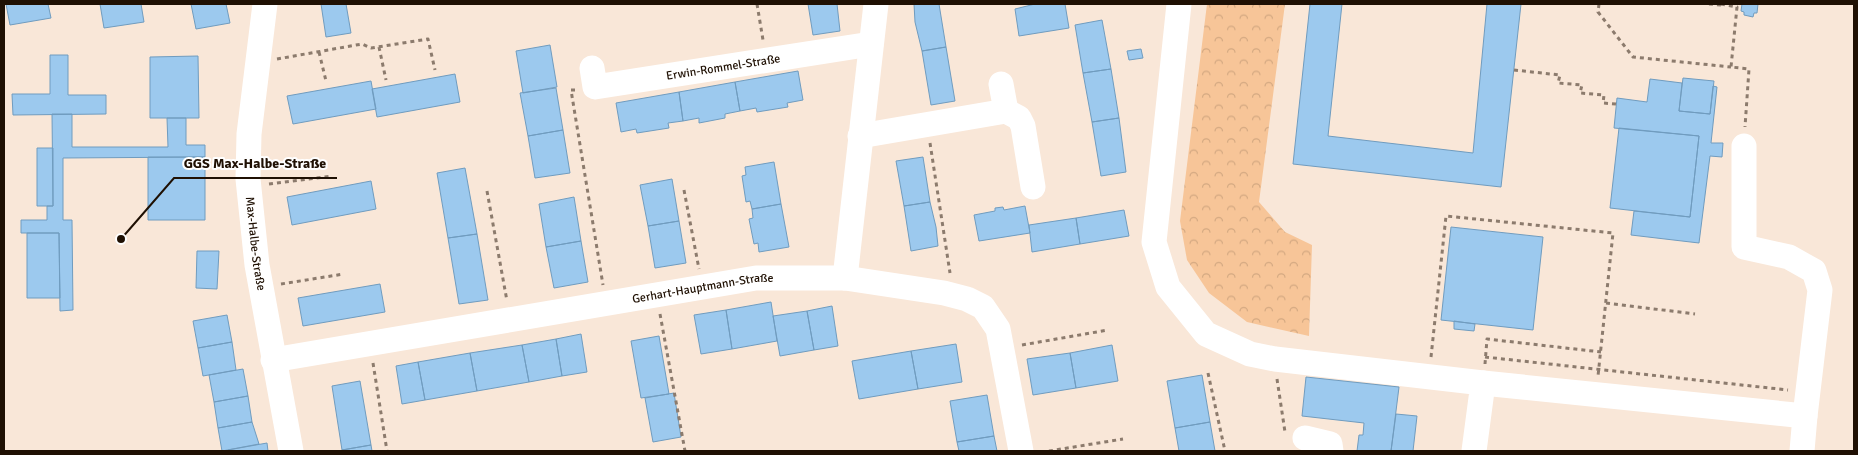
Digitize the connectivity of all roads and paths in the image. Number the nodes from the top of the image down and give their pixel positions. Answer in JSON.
{"nodes":[{"id":1,"x":265,"y":4,"type":"edge"},
{"id":2,"x":756,"y":4,"type":"edge"},
{"id":3,"x":876,"y":4,"type":"edge"},
{"id":4,"x":1179,"y":4,"type":"edge"},
{"id":5,"x":1599,"y":4,"type":"edge"},
{"id":6,"x":1709,"y":4,"type":"edge"},
{"id":7,"x":1721,"y":4,"type":"edge"},
{"id":8,"x":871,"y":44,"type":"junction"},
{"id":9,"x":379,"y":47,"type":"junction"},
{"id":10,"x":319,"y":52,"type":"junction"},
{"id":11,"x":767,"y":60,"type":"junction"},
{"id":12,"x":257,"y":63,"type":"junction"},
{"id":13,"x":1731,"y":67,"type":"junction"},
{"id":14,"x":435,"y":70,"type":"dead end"},
{"id":15,"x":1514,"y":70,"type":"dead end"},
{"id":16,"x":594,"y":78,"type":"joint"},
{"id":17,"x":386,"y":80,"type":"dead end"},
{"id":18,"x":326,"y":81,"type":"dead end"},
{"id":19,"x":1001,"y":84,"type":"dead end"},
{"id":20,"x":1616,"y":104,"type":"dead end"},
{"id":21,"x":1006,"y":111,"type":"junction"},
{"id":22,"x":927,"y":124,"type":"junction"},
{"id":23,"x":860,"y":136,"type":"junction"},
{"id":24,"x":1744,"y":146,"type":"joint"},
{"id":25,"x":332,"y":176,"type":"dead end"},
{"id":26,"x":249,"y":187,"type":"junction"},
{"id":27,"x":1033,"y":187,"type":"dead end"},
{"id":28,"x":684,"y":190,"type":"dead end"},
{"id":29,"x":486,"y":191,"type":"dead end"},
{"id":30,"x":344,"y":274,"type":"dead end"},
{"id":31,"x":845,"y":278,"type":"junction"},
{"id":32,"x":702,"y":287,"type":"junction"},
{"id":33,"x":261,"y":288,"type":"junction"},
{"id":34,"x":657,"y":294,"type":"junction"},
{"id":35,"x":954,"y":296,"type":"junction"},
{"id":36,"x":606,"y":303,"type":"junction"},
{"id":37,"x":1606,"y":303,"type":"junction"},
{"id":38,"x":1695,"y":314,"type":"dead end"},
{"id":39,"x":510,"y":319,"type":"junction"},
{"id":40,"x":1108,"y":330,"type":"dead end"},
{"id":41,"x":370,"y":343,"type":"junction"},
{"id":42,"x":1001,"y":348,"type":"junction"},
{"id":43,"x":1601,"y":352,"type":"junction"},
{"id":44,"x":1485,"y":356,"type":"junction"},
{"id":45,"x":273,"y":360,"type":"junction"},
{"id":46,"x":1275,"y":360,"type":"junction"},
{"id":47,"x":1598,"y":370,"type":"junction"},
{"id":48,"x":1208,"y":373,"type":"dead end"},
{"id":49,"x":1428,"y":377,"type":"junction"},
{"id":50,"x":1483,"y":383,"type":"junction"},
{"id":51,"x":1808,"y":392,"type":"junction"},
{"id":52,"x":1596,"y":395,"type":"junction"},
{"id":53,"x":1805,"y":416,"type":"junction"},
{"id":54,"x":1305,"y":438,"type":"joint"},
{"id":55,"x":1123,"y":439,"type":"dead end"},
{"id":56,"x":291,"y":451,"type":"edge"},
{"id":57,"x":387,"y":451,"type":"edge"},
{"id":58,"x":685,"y":451,"type":"edge"},
{"id":59,"x":1021,"y":451,"type":"edge"},
{"id":60,"x":1049,"y":451,"type":"edge"},
{"id":61,"x":1225,"y":451,"type":"edge"},
{"id":62,"x":1331,"y":451,"type":"edge"},
{"id":63,"x":1474,"y":451,"type":"edge"},
{"id":64,"x":1802,"y":451,"type":"edge"}],
"edges":[{"from":1,"to":12,"type":"street","name":"Max-Halbe-Straße"},
{"from":2,"to":11,"type":"path"},
{"from":3,"to":8,"type":"street"},
{"from":4,"to":46,"type":"street"},
{"from":5,"to":13,"type":"path"},
{"from":6,"to":7,"type":"path"},
{"from":7,"to":13,"type":"path"},
{"from":8,"to":11,"type":"street","name":"Erwin-Rommel-Straße"},
{"from":8,"to":23,"type":"street"},
{"from":9,"to":10,"type":"path"},
{"from":9,"to":14,"type":"path"},
{"from":9,"to":17,"type":"path"},
{"from":10,"to":12,"type":"path"},
{"from":10,"to":18,"type":"path"},
{"from":11,"to":16,"type":"street","name":"Erwin-Rommel-Straße"},
{"from":12,"to":26,"type":"street","name":"Max-Halbe-Straße"},
{"from":13,"to":24,"type":"path"},
{"from":15,"to":20,"type":"path"},
{"from":16,"to":36,"type":"path"},
{"from":19,"to":21,"type":"street"},
{"from":21,"to":22,"type":"street"},
{"from":21,"to":27,"type":"street"},
{"from":22,"to":23,"type":"street"},
{"from":22,"to":35,"type":"path"},
{"from":23,"to":31,"type":"street"},
{"from":24,"to":51,"type":"street"},
{"from":25,"to":26,"type":"path"},
{"from":26,"to":33,"type":"street","name":"Max-Halbe-Straße"},
{"from":28,"to":32,"type":"path"},
{"from":29,"to":39,"type":"path"},
{"from":30,"to":33,"type":"path"},
{"from":31,"to":32,"type":"street","name":"Gerhart-Hauptmann-Straße"},
{"from":31,"to":35,"type":"street","name":"Gerhart-Hauptmann-Straße"},
{"from":32,"to":34,"type":"street","name":"Gerhart-Hauptmann-Straße"},
{"from":33,"to":45,"type":"street","name":"Max-Halbe-Straße"},
{"from":34,"to":36,"type":"street","name":"Gerhart-Hauptmann-Straße"},
{"from":34,"to":58,"type":"path"},
{"from":35,"to":42,"type":"street","name":"Gerhart-Hauptmann-Straße"},
{"from":36,"to":39,"type":"street","name":"Gerhart-Hauptmann-Straße"},
{"from":37,"to":38,"type":"path"},
{"from":37,"to":43,"type":"path"},
{"from":37,"to":49,"type":"path"},
{"from":39,"to":41,"type":"street","name":"Gerhart-Hauptmann-Straße"},
{"from":40,"to":42,"type":"path"},
{"from":41,"to":45,"type":"street","name":"Gerhart-Hauptmann-Straße"},
{"from":41,"to":57,"type":"path"},
{"from":42,"to":59,"type":"street","name":"Gerhart-Hauptmann-Straße"},
{"from":43,"to":44,"type":"path"},
{"from":43,"to":47,"type":"path"},
{"from":44,"to":47,"type":"path"},
{"from":44,"to":50,"type":"path"},
{"from":45,"to":56,"type":"street","name":"Max-Halbe-Straße"},
{"from":46,"to":49,"type":"street"},
{"from":46,"to":54,"type":"path"},
{"from":47,"to":51,"type":"path"},
{"from":47,"to":52,"type":"path"},
{"from":48,"to":61,"type":"path"},
{"from":49,"to":50,"type":"street"},
{"from":50,"to":52,"type":"street"},
{"from":50,"to":63,"type":"street"},
{"from":51,"to":53,"type":"street"},
{"from":52,"to":53,"type":"street"},
{"from":53,"to":64,"type":"street"},
{"from":54,"to":62,"type":"street"},
{"from":55,"to":60,"type":"path"}]}
